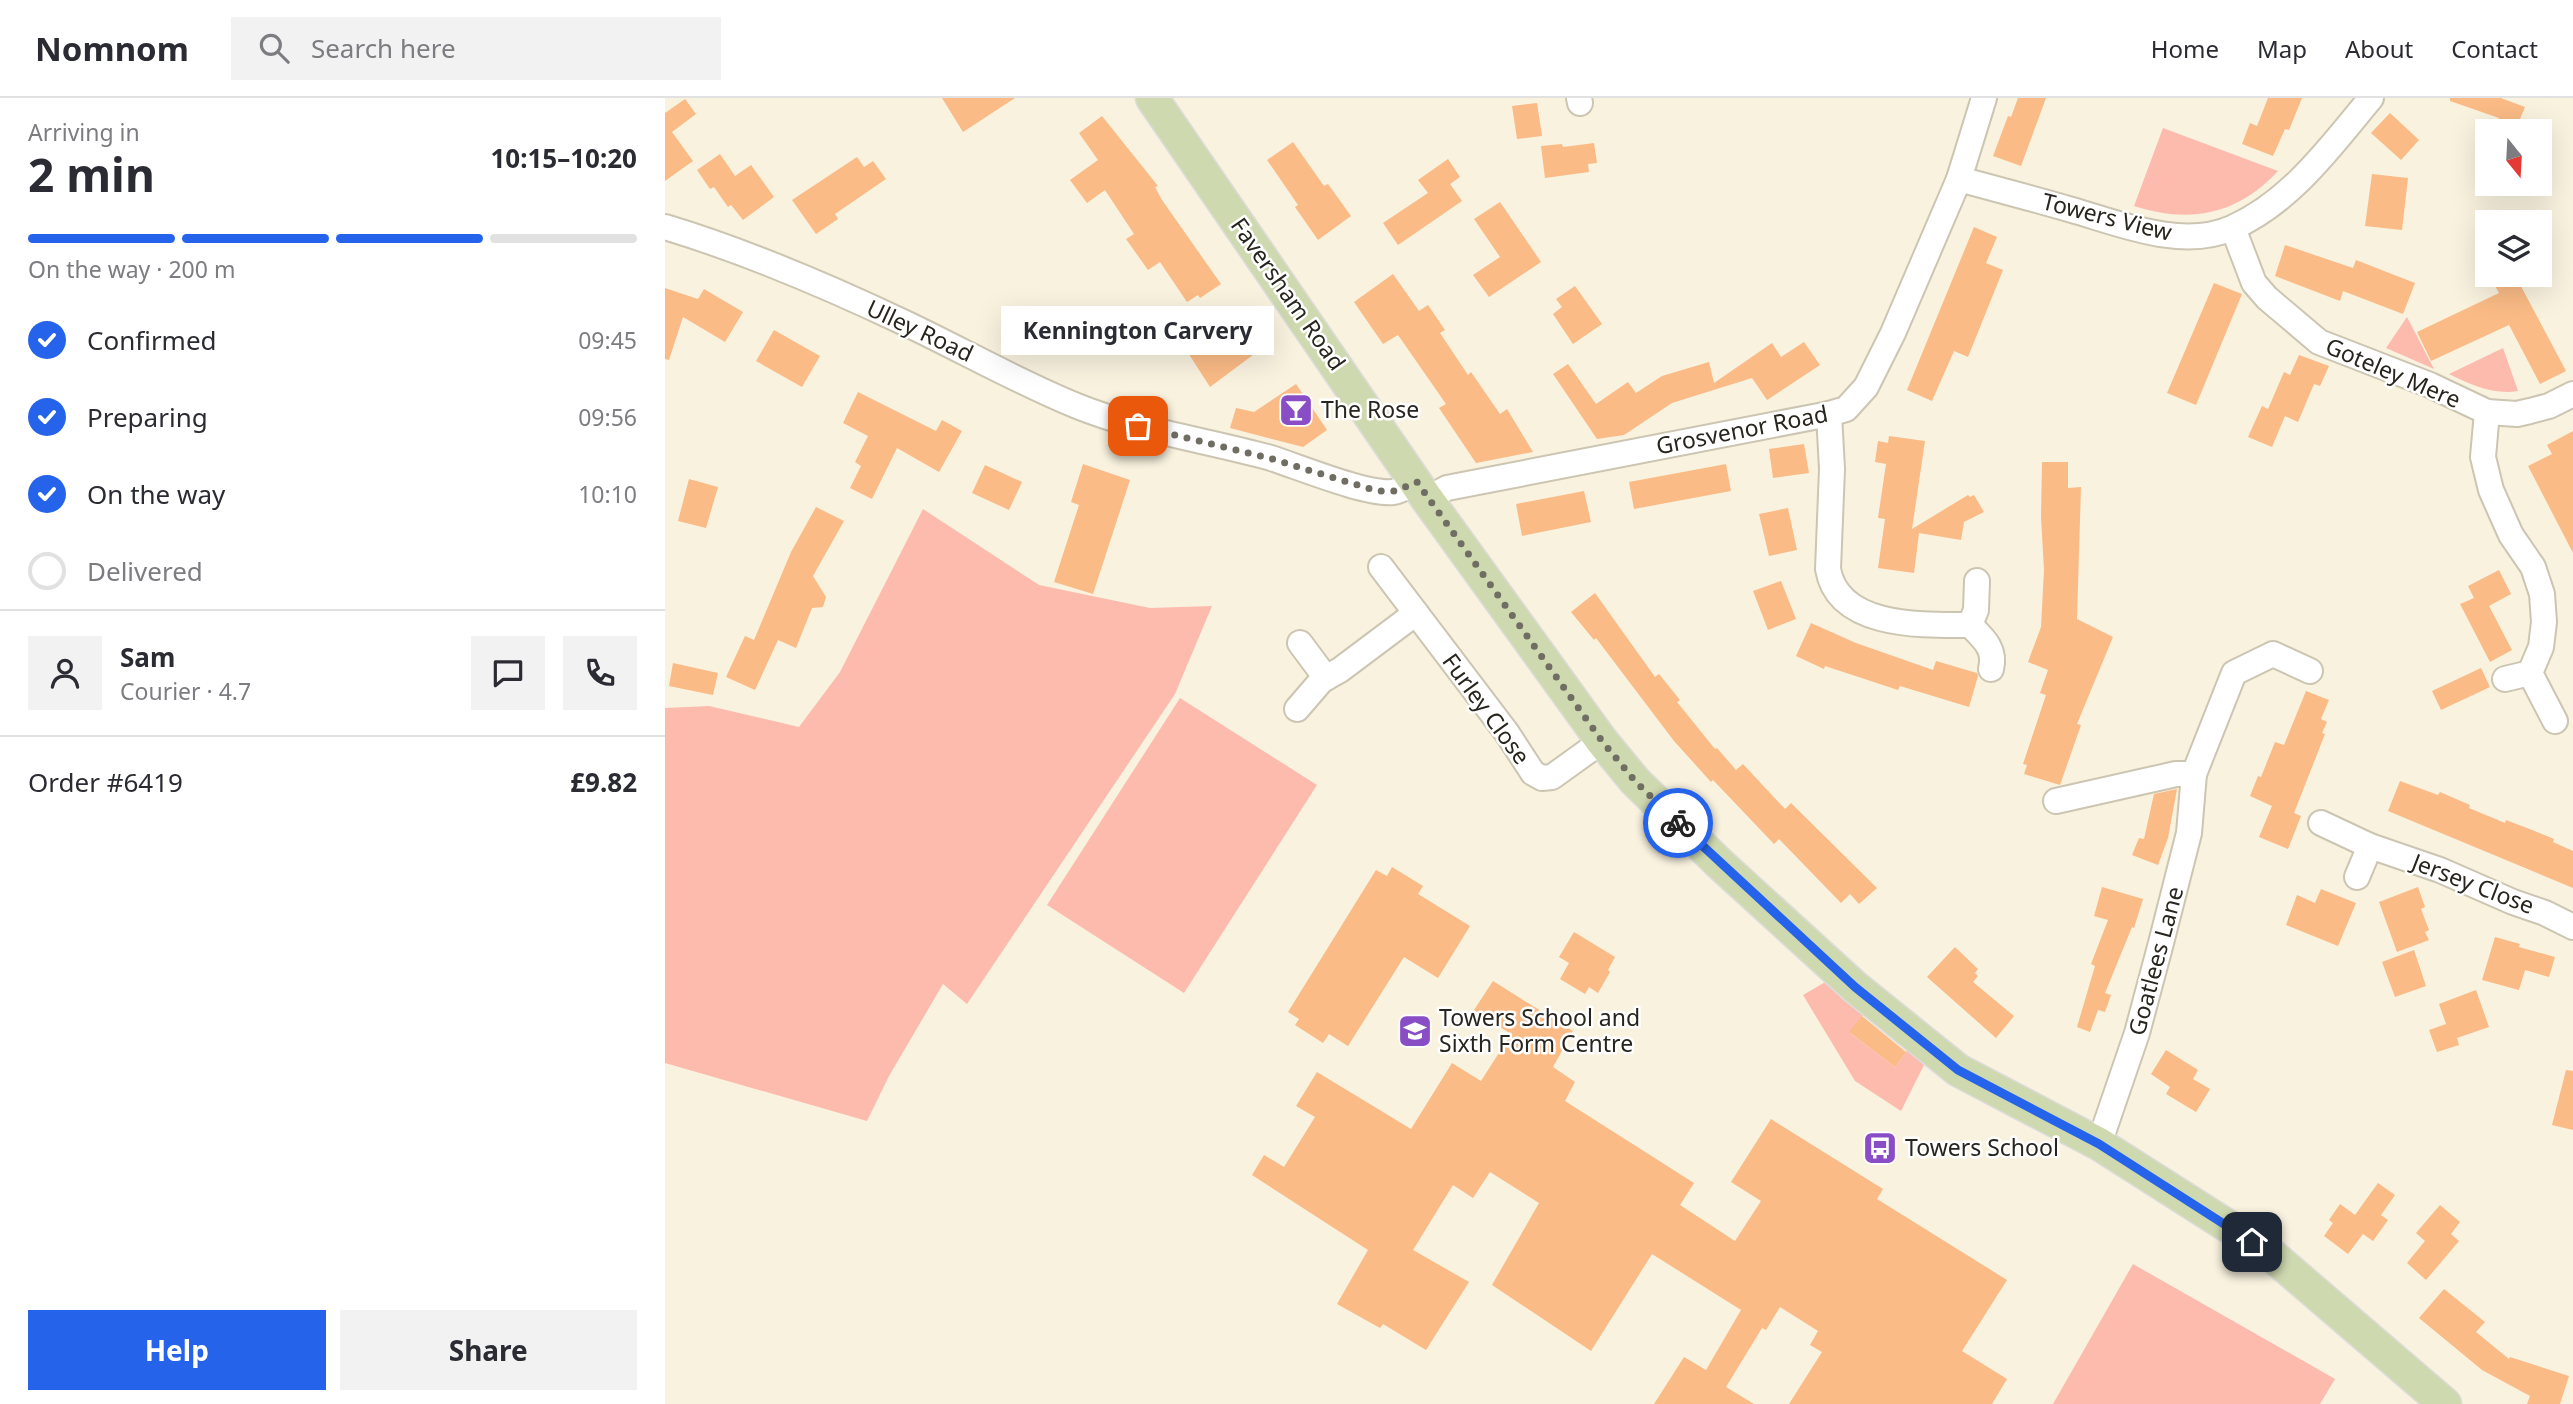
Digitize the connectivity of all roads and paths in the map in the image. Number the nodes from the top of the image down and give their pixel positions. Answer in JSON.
{"nodes":[{"id":1,"x":1152,"y":98,"type":"edge"},
{"id":2,"x":2371,"y":98,"type":"edge"},
{"id":3,"x":1976,"y":102,"type":"edge"},
{"id":4,"x":1959,"y":179,"type":"junction"},
{"id":5,"x":665,"y":227,"type":"edge"},
{"id":6,"x":2233,"y":228,"type":"junction"},
{"id":7,"x":2573,"y":394,"type":"edge"},
{"id":8,"x":2487,"y":412,"type":"junction"},
{"id":9,"x":1829,"y":414,"type":"junction"},
{"id":10,"x":1422,"y":490,"type":"junction"},
{"id":11,"x":1381,"y":567,"type":"dead end"},
{"id":12,"x":1977,"y":581,"type":"dead end"},
{"id":13,"x":1416,"y":613,"type":"junction"},
{"id":14,"x":1971,"y":625,"type":"junction"},
{"id":15,"x":1300,"y":643,"type":"dead end"},
{"id":16,"x":1991,"y":669,"type":"dead end"},
{"id":17,"x":2310,"y":671,"type":"dead end"},
{"id":18,"x":2531,"y":673,"type":"junction"},
{"id":19,"x":1326,"y":678,"type":"junction"},
{"id":20,"x":2505,"y":679,"type":"dead end"},
{"id":21,"x":1297,"y":709,"type":"dead end"},
{"id":22,"x":2555,"y":721,"type":"dead end"},
{"id":23,"x":1602,"y":741,"type":"junction"},
{"id":24,"x":2194,"y":774,"type":"junction"},
{"id":25,"x":2056,"y":801,"type":"dead end"},
{"id":26,"x":2322,"y":823,"type":"dead end"},
{"id":27,"x":2370,"y":846,"type":"junction"},
{"id":28,"x":2357,"y":877,"type":"dead end"},
{"id":29,"x":2573,"y":927,"type":"edge"},
{"id":30,"x":2099,"y":1144,"type":"junction"},
{"id":31,"x":2445,"y":1404,"type":"edge"}],
"edges":[{"from":1,"to":10,"type":"main road","name":"Faversham Road"},
{"from":2,"to":6,"type":"street","name":"Towers View"},
{"from":3,"to":4,"type":"street","name":"Grosvenor Road"},
{"from":4,"to":6,"type":"street","name":"Towers View"},
{"from":4,"to":9,"type":"street","name":"Grosvenor Road"},
{"from":5,"to":10,"type":"street","name":"Ulley Road"},
{"from":6,"to":8,"type":"street","name":"Goteley Mere"},
{"from":7,"to":8,"type":"street","name":"Goteley Mere"},
{"from":8,"to":18,"type":"street","name":"Goteley Mere"},
{"from":9,"to":10,"type":"street","name":"Grosvenor Road"},
{"from":9,"to":14,"type":"street"},
{"from":10,"to":23,"type":"main road","name":"Faversham Road"},
{"from":11,"to":13,"type":"street","name":"Furley Close"},
{"from":12,"to":14,"type":"street"},
{"from":13,"to":19,"type":"street"},
{"from":13,"to":23,"type":"street","name":"Furley Close"},
{"from":14,"to":16,"type":"street"},
{"from":15,"to":19,"type":"street"},
{"from":17,"to":24,"type":"street","name":"Goatlees Lane"},
{"from":18,"to":20,"type":"street"},
{"from":18,"to":22,"type":"street"},
{"from":19,"to":21,"type":"street"},
{"from":23,"to":30,"type":"main road","name":"Faversham Road"},
{"from":24,"to":25,"type":"street"},
{"from":24,"to":30,"type":"street","name":"Goatlees Lane"},
{"from":26,"to":27,"type":"street","name":"Jersey Close"},
{"from":27,"to":28,"type":"street"},
{"from":27,"to":29,"type":"street","name":"Jersey Close"},
{"from":30,"to":31,"type":"main road","name":"Faversham Road"}]}
